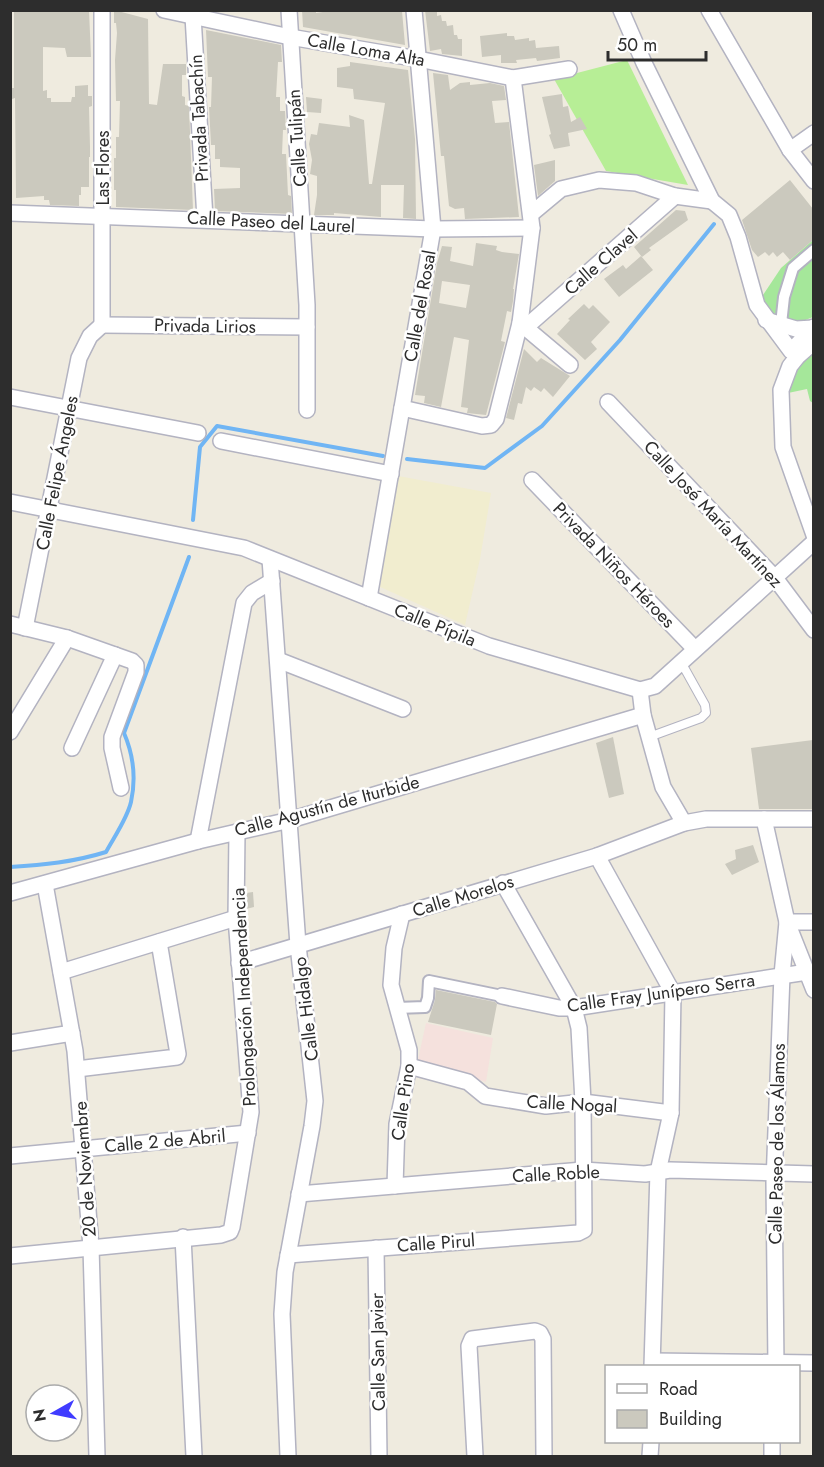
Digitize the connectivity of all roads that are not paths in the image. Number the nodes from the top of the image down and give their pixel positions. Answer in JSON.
{"nodes":[{"id":1,"x":102,"y":10,"type":"edge"},
{"id":2,"x":164,"y":10,"type":"edge"},
{"id":3,"x":289,"y":10,"type":"edge"},
{"id":4,"x":414,"y":10,"type":"edge"},
{"id":5,"x":621,"y":10,"type":"edge"},
{"id":6,"x":710,"y":10,"type":"edge"},
{"id":7,"x":193,"y":16,"type":"junction"},
{"id":8,"x":290,"y":37,"type":"junction"},
{"id":9,"x":418,"y":59,"type":"junction"},
{"id":10,"x":569,"y":69,"type":"dead end"},
{"id":11,"x":513,"y":78,"type":"junction"},
{"id":12,"x":813,"y":133,"type":"edge"},
{"id":13,"x":790,"y":150,"type":"junction"},
{"id":14,"x":813,"y":181,"type":"edge"},
{"id":15,"x":675,"y":196,"type":"junction"},
{"id":16,"x":712,"y":201,"type":"junction"},
{"id":17,"x":10,"y":213,"type":"edge"},
{"id":18,"x":103,"y":215,"type":"junction"},
{"id":19,"x":205,"y":219,"type":"junction"},
{"id":20,"x":531,"y":221,"type":"junction"},
{"id":21,"x":303,"y":224,"type":"junction"},
{"id":22,"x":434,"y":230,"type":"junction"},
{"id":23,"x":813,"y":250,"type":"edge"},
{"id":24,"x":773,"y":322,"type":"junction"},
{"id":25,"x":102,"y":325,"type":"junction"},
{"id":26,"x":523,"y":325,"type":"junction"},
{"id":27,"x":307,"y":327,"type":"junction"},
{"id":28,"x":813,"y":328,"type":"edge"},
{"id":29,"x":813,"y":342,"type":"edge"},
{"id":30,"x":793,"y":358,"type":"junction"},
{"id":31,"x":570,"y":365,"type":"dead end"},
{"id":32,"x":10,"y":397,"type":"edge"},
{"id":33,"x":608,"y":402,"type":"dead end"},
{"id":34,"x":70,"y":408,"type":"junction"},
{"id":35,"x":402,"y":408,"type":"junction"},
{"id":36,"x":307,"y":410,"type":"dead end"},
{"id":37,"x":198,"y":433,"type":"dead end"},
{"id":38,"x":221,"y":441,"type":"dead end"},
{"id":39,"x":391,"y":474,"type":"junction"},
{"id":40,"x":532,"y":480,"type":"dead end"},
{"id":41,"x":10,"y":502,"type":"edge"},
{"id":42,"x":49,"y":510,"type":"junction"},
{"id":43,"x":813,"y":536,"type":"edge"},
{"id":44,"x":813,"y":542,"type":"edge"},
{"id":45,"x":270,"y":559,"type":"junction"},
{"id":46,"x":774,"y":578,"type":"junction"},
{"id":47,"x":272,"y":581,"type":"junction"},
{"id":48,"x":369,"y":598,"type":"junction"},
{"id":49,"x":18,"y":626,"type":"edge"},
{"id":50,"x":813,"y":630,"type":"edge"},
{"id":51,"x":67,"y":638,"type":"junction"},
{"id":52,"x":695,"y":649,"type":"junction"},
{"id":53,"x":115,"y":655,"type":"junction"},
{"id":54,"x":278,"y":660,"type":"junction"},
{"id":55,"x":681,"y":662,"type":"junction"},
{"id":56,"x":640,"y":690,"type":"junction"},
{"id":57,"x":403,"y":709,"type":"dead end"},
{"id":58,"x":643,"y":715,"type":"junction"},
{"id":59,"x":10,"y":732,"type":"edge"},
{"id":60,"x":649,"y":737,"type":"junction"},
{"id":61,"x":72,"y":748,"type":"dead end"},
{"id":62,"x":121,"y":788,"type":"dead end"},
{"id":63,"x":764,"y":819,"type":"junction"},
{"id":64,"x":813,"y":819,"type":"edge"},
{"id":65,"x":290,"y":820,"type":"junction"},
{"id":66,"x":684,"y":823,"type":"junction"},
{"id":67,"x":237,"y":832,"type":"junction"},
{"id":68,"x":198,"y":840,"type":"junction"},
{"id":69,"x":597,"y":856,"type":"junction"},
{"id":70,"x":503,"y":883,"type":"junction"},
{"id":71,"x":45,"y":884,"type":"junction"},
{"id":72,"x":10,"y":893,"type":"edge"},
{"id":73,"x":402,"y":914,"type":"junction"},
{"id":74,"x":236,"y":918,"type":"junction"},
{"id":75,"x":787,"y":922,"type":"junction"},
{"id":76,"x":813,"y":922,"type":"edge"},
{"id":77,"x":159,"y":942,"type":"junction"},
{"id":78,"x":298,"y":945,"type":"junction"},
{"id":79,"x":239,"y":963,"type":"junction"},
{"id":80,"x":61,"y":972,"type":"junction"},
{"id":81,"x":807,"y":972,"type":"junction"},
{"id":82,"x":782,"y":975,"type":"junction"},
{"id":83,"x":813,"y":990,"type":"edge"},
{"id":84,"x":673,"y":993,"type":"junction"},
{"id":85,"x":502,"y":996,"type":"joint"},
{"id":86,"x":396,"y":1008,"type":"junction"},
{"id":87,"x":574,"y":1008,"type":"junction"},
{"id":88,"x":72,"y":1033,"type":"junction"},
{"id":89,"x":10,"y":1042,"type":"edge"},
{"id":90,"x":409,"y":1066,"type":"junction"},
{"id":91,"x":77,"y":1069,"type":"junction"},
{"id":92,"x":583,"y":1102,"type":"junction"},
{"id":93,"x":671,"y":1113,"type":"junction"},
{"id":94,"x":248,"y":1133,"type":"junction"},
{"id":95,"x":83,"y":1148,"type":"junction"},
{"id":96,"x":10,"y":1155,"type":"edge"},
{"id":97,"x":583,"y":1170,"type":"junction"},
{"id":98,"x":658,"y":1172,"type":"junction"},
{"id":99,"x":775,"y":1173,"type":"junction"},
{"id":100,"x":813,"y":1174,"type":"edge"},
{"id":101,"x":395,"y":1185,"type":"junction"},
{"id":102,"x":299,"y":1194,"type":"junction"},
{"id":103,"x":183,"y":1237,"type":"junction"},
{"id":104,"x":91,"y":1247,"type":"junction"},
{"id":105,"x":376,"y":1248,"type":"junction"},
{"id":106,"x":288,"y":1255,"type":"junction"},
{"id":107,"x":10,"y":1256,"type":"edge"},
{"id":108,"x":813,"y":1363,"type":"edge"},
{"id":109,"x":653,"y":1364,"type":"edge"},
{"id":110,"x":776,"y":1365,"type":"edge"},
{"id":111,"x":97,"y":1456,"type":"edge"},
{"id":112,"x":194,"y":1456,"type":"edge"},
{"id":113,"x":288,"y":1456,"type":"edge"},
{"id":114,"x":380,"y":1456,"type":"edge"},
{"id":115,"x":475,"y":1456,"type":"edge"},
{"id":116,"x":544,"y":1456,"type":"edge"}],
"edges":[{"from":1,"to":18,"type":"street","name":"Las Flores"},
{"from":2,"to":7,"type":"street","name":"Calle Loma Alta"},
{"from":3,"to":8,"type":"street","name":"Calle Tulipán"},
{"from":4,"to":9,"type":"street","name":"Calle del Rosal"},
{"from":5,"to":16,"type":"street"},
{"from":6,"to":13,"type":"street"},
{"from":7,"to":8,"type":"street","name":"Calle Loma Alta"},
{"from":7,"to":19,"type":"street","name":"Privada Tabachín"},
{"from":8,"to":9,"type":"street","name":"Calle Loma Alta"},
{"from":8,"to":21,"type":"street","name":"Calle Tulipán"},
{"from":9,"to":11,"type":"street","name":"Calle Loma Alta"},
{"from":9,"to":22,"type":"street","name":"Calle del Rosal"},
{"from":10,"to":11,"type":"street","name":"Calle Loma Alta"},
{"from":11,"to":20,"type":"street"},
{"from":12,"to":13,"type":"street"},
{"from":13,"to":14,"type":"street"},
{"from":15,"to":16,"type":"street"},
{"from":15,"to":20,"type":"street"},
{"from":15,"to":26,"type":"street","name":"Calle Clavel"},
{"from":16,"to":24,"type":"street"},
{"from":17,"to":18,"type":"street","name":"Calle Paseo del Laurel"},
{"from":18,"to":19,"type":"street","name":"Calle Paseo del Laurel"},
{"from":18,"to":25,"type":"street","name":"Las Flores"},
{"from":19,"to":21,"type":"street","name":"Calle Paseo del Laurel"},
{"from":20,"to":22,"type":"street","name":"Calle Paseo del Laurel"},
{"from":20,"to":26,"type":"street"},
{"from":21,"to":22,"type":"street","name":"Calle Paseo del Laurel"},
{"from":21,"to":27,"type":"street","name":"Calle Tulipán"},
{"from":22,"to":35,"type":"street","name":"Calle del Rosal"},
{"from":23,"to":24,"type":"street"},
{"from":24,"to":28,"type":"street"},
{"from":24,"to":30,"type":"street"},
{"from":25,"to":27,"type":"street","name":"Privada Lirios"},
{"from":25,"to":34,"type":"street","name":"Calle Felipe Ángeles"},
{"from":26,"to":31,"type":"street"},
{"from":26,"to":35,"type":"street"},
{"from":27,"to":36,"type":"street","name":"Calle Tulipán"},
{"from":28,"to":30,"type":"street"},
{"from":29,"to":30,"type":"street"},
{"from":30,"to":43,"type":"street"},
{"from":32,"to":34,"type":"street"},
{"from":33,"to":46,"type":"street","name":"Calle José María Martínez"},
{"from":34,"to":37,"type":"street"},
{"from":34,"to":42,"type":"street","name":"Calle Felipe Ángeles"},
{"from":35,"to":39,"type":"street","name":"Calle del Rosal"},
{"from":38,"to":39,"type":"street"},
{"from":39,"to":48,"type":"street","name":"Calle del Rosal"},
{"from":40,"to":52,"type":"street","name":"Privada Niños Héroes"},
{"from":41,"to":42,"type":"street","name":"Calle Pípila"},
{"from":42,"to":45,"type":"street","name":"Calle Pípila"},
{"from":42,"to":49,"type":"street","name":"Calle Felipe Ángeles"},
{"from":44,"to":46,"type":"street"},
{"from":45,"to":47,"type":"street","name":"Calle Hidalgo"},
{"from":45,"to":48,"type":"street","name":"Calle Pípila"},
{"from":46,"to":50,"type":"street","name":"Calle José María Martínez"},
{"from":46,"to":52,"type":"street"},
{"from":47,"to":54,"type":"street","name":"Calle Hidalgo"},
{"from":47,"to":68,"type":"street"},
{"from":48,"to":56,"type":"street","name":"Calle Pípila"},
{"from":49,"to":51,"type":"street"},
{"from":51,"to":53,"type":"street"},
{"from":51,"to":59,"type":"street"},
{"from":52,"to":55,"type":"street"},
{"from":53,"to":61,"type":"street"},
{"from":53,"to":62,"type":"street"},
{"from":54,"to":57,"type":"street"},
{"from":54,"to":65,"type":"street","name":"Calle Hidalgo"},
{"from":55,"to":56,"type":"street"},
{"from":55,"to":60,"type":"lane"},
{"from":56,"to":58,"type":"street"},
{"from":58,"to":60,"type":"street"},
{"from":58,"to":65,"type":"street","name":"Calle Agustín de Iturbide"},
{"from":60,"to":66,"type":"street"},
{"from":63,"to":64,"type":"street","name":"Calle Morelos"},
{"from":63,"to":66,"type":"street","name":"Calle Morelos"},
{"from":63,"to":75,"type":"street"},
{"from":65,"to":67,"type":"street","name":"Calle Agustín de Iturbide"},
{"from":65,"to":78,"type":"street","name":"Calle Hidalgo"},
{"from":66,"to":69,"type":"street","name":"Calle Morelos"},
{"from":67,"to":68,"type":"street","name":"Calle Agustín de Iturbide"},
{"from":67,"to":74,"type":"street","name":"Prolongación Independencia"},
{"from":68,"to":71,"type":"street","name":"Calle Agustín de Iturbide"},
{"from":69,"to":70,"type":"street","name":"Calle Morelos"},
{"from":69,"to":84,"type":"street"},
{"from":70,"to":73,"type":"street","name":"Calle Morelos"},
{"from":70,"to":87,"type":"street"},
{"from":71,"to":72,"type":"street","name":"Calle Agustín de Iturbide"},
{"from":71,"to":80,"type":"street","name":"20 de Noviembre"},
{"from":73,"to":78,"type":"street","name":"Calle Morelos"},
{"from":73,"to":86,"type":"street","name":"Calle Pino"},
{"from":74,"to":77,"type":"street"},
{"from":74,"to":79,"type":"street","name":"Prolongación Independencia"},
{"from":75,"to":76,"type":"street"},
{"from":75,"to":81,"type":"street"},
{"from":75,"to":82,"type":"street","name":"Calle Paseo de los Álamos"},
{"from":77,"to":80,"type":"street"},
{"from":77,"to":91,"type":"street"},
{"from":78,"to":79,"type":"street","name":"Calle Morelos"},
{"from":78,"to":102,"type":"street","name":"Calle Hidalgo"},
{"from":79,"to":94,"type":"street","name":"Prolongación Independencia"},
{"from":80,"to":88,"type":"street","name":"20 de Noviembre"},
{"from":81,"to":82,"type":"street","name":"Calle Fray Junípero Serra"},
{"from":81,"to":83,"type":"street"},
{"from":82,"to":84,"type":"street","name":"Calle Fray Junípero Serra"},
{"from":82,"to":99,"type":"street","name":"Calle Paseo de los Álamos"},
{"from":84,"to":87,"type":"street","name":"Calle Fray Junípero Serra"},
{"from":84,"to":93,"type":"street"},
{"from":85,"to":86,"type":"street","name":"Calle Fray Junípero Serra"},
{"from":85,"to":87,"type":"street","name":"Calle Fray Junípero Serra"},
{"from":86,"to":90,"type":"street","name":"Calle Pino"},
{"from":87,"to":92,"type":"street"},
{"from":88,"to":89,"type":"street"},
{"from":88,"to":91,"type":"street","name":"20 de Noviembre"},
{"from":90,"to":92,"type":"street","name":"Calle Nogal"},
{"from":90,"to":101,"type":"street","name":"Calle Pino"},
{"from":91,"to":95,"type":"street","name":"20 de Noviembre"},
{"from":92,"to":93,"type":"street","name":"Calle Nogal"},
{"from":92,"to":97,"type":"street"},
{"from":93,"to":98,"type":"street"},
{"from":94,"to":95,"type":"street","name":"Calle 2 de Abril"},
{"from":94,"to":103,"type":"street","name":"Prolongación Independencia"},
{"from":95,"to":96,"type":"street","name":"Calle 2 de Abril"},
{"from":95,"to":104,"type":"street","name":"20 de Noviembre"},
{"from":97,"to":98,"type":"street","name":"Calle Roble"},
{"from":97,"to":101,"type":"street","name":"Calle Roble"},
{"from":97,"to":105,"type":"street","name":"Calle Pirul"},
{"from":98,"to":99,"type":"street","name":"Calle Roble"},
{"from":98,"to":109,"type":"street"},
{"from":99,"to":100,"type":"street","name":"Calle Roble"},
{"from":99,"to":110,"type":"street","name":"Calle Paseo de los Álamos"},
{"from":101,"to":102,"type":"street","name":"Calle Roble"},
{"from":102,"to":106,"type":"street","name":"Calle Hidalgo"},
{"from":103,"to":104,"type":"street"},
{"from":103,"to":112,"type":"street"},
{"from":104,"to":107,"type":"street"},
{"from":104,"to":111,"type":"street","name":"20 de Noviembre"},
{"from":105,"to":106,"type":"street","name":"Calle Pirul"},
{"from":105,"to":114,"type":"street","name":"Calle San Javier"},
{"from":106,"to":113,"type":"street","name":"Calle Hidalgo"},
{"from":108,"to":110,"type":"street"},
{"from":109,"to":110,"type":"street"},
{"from":115,"to":116,"type":"street"}]}
